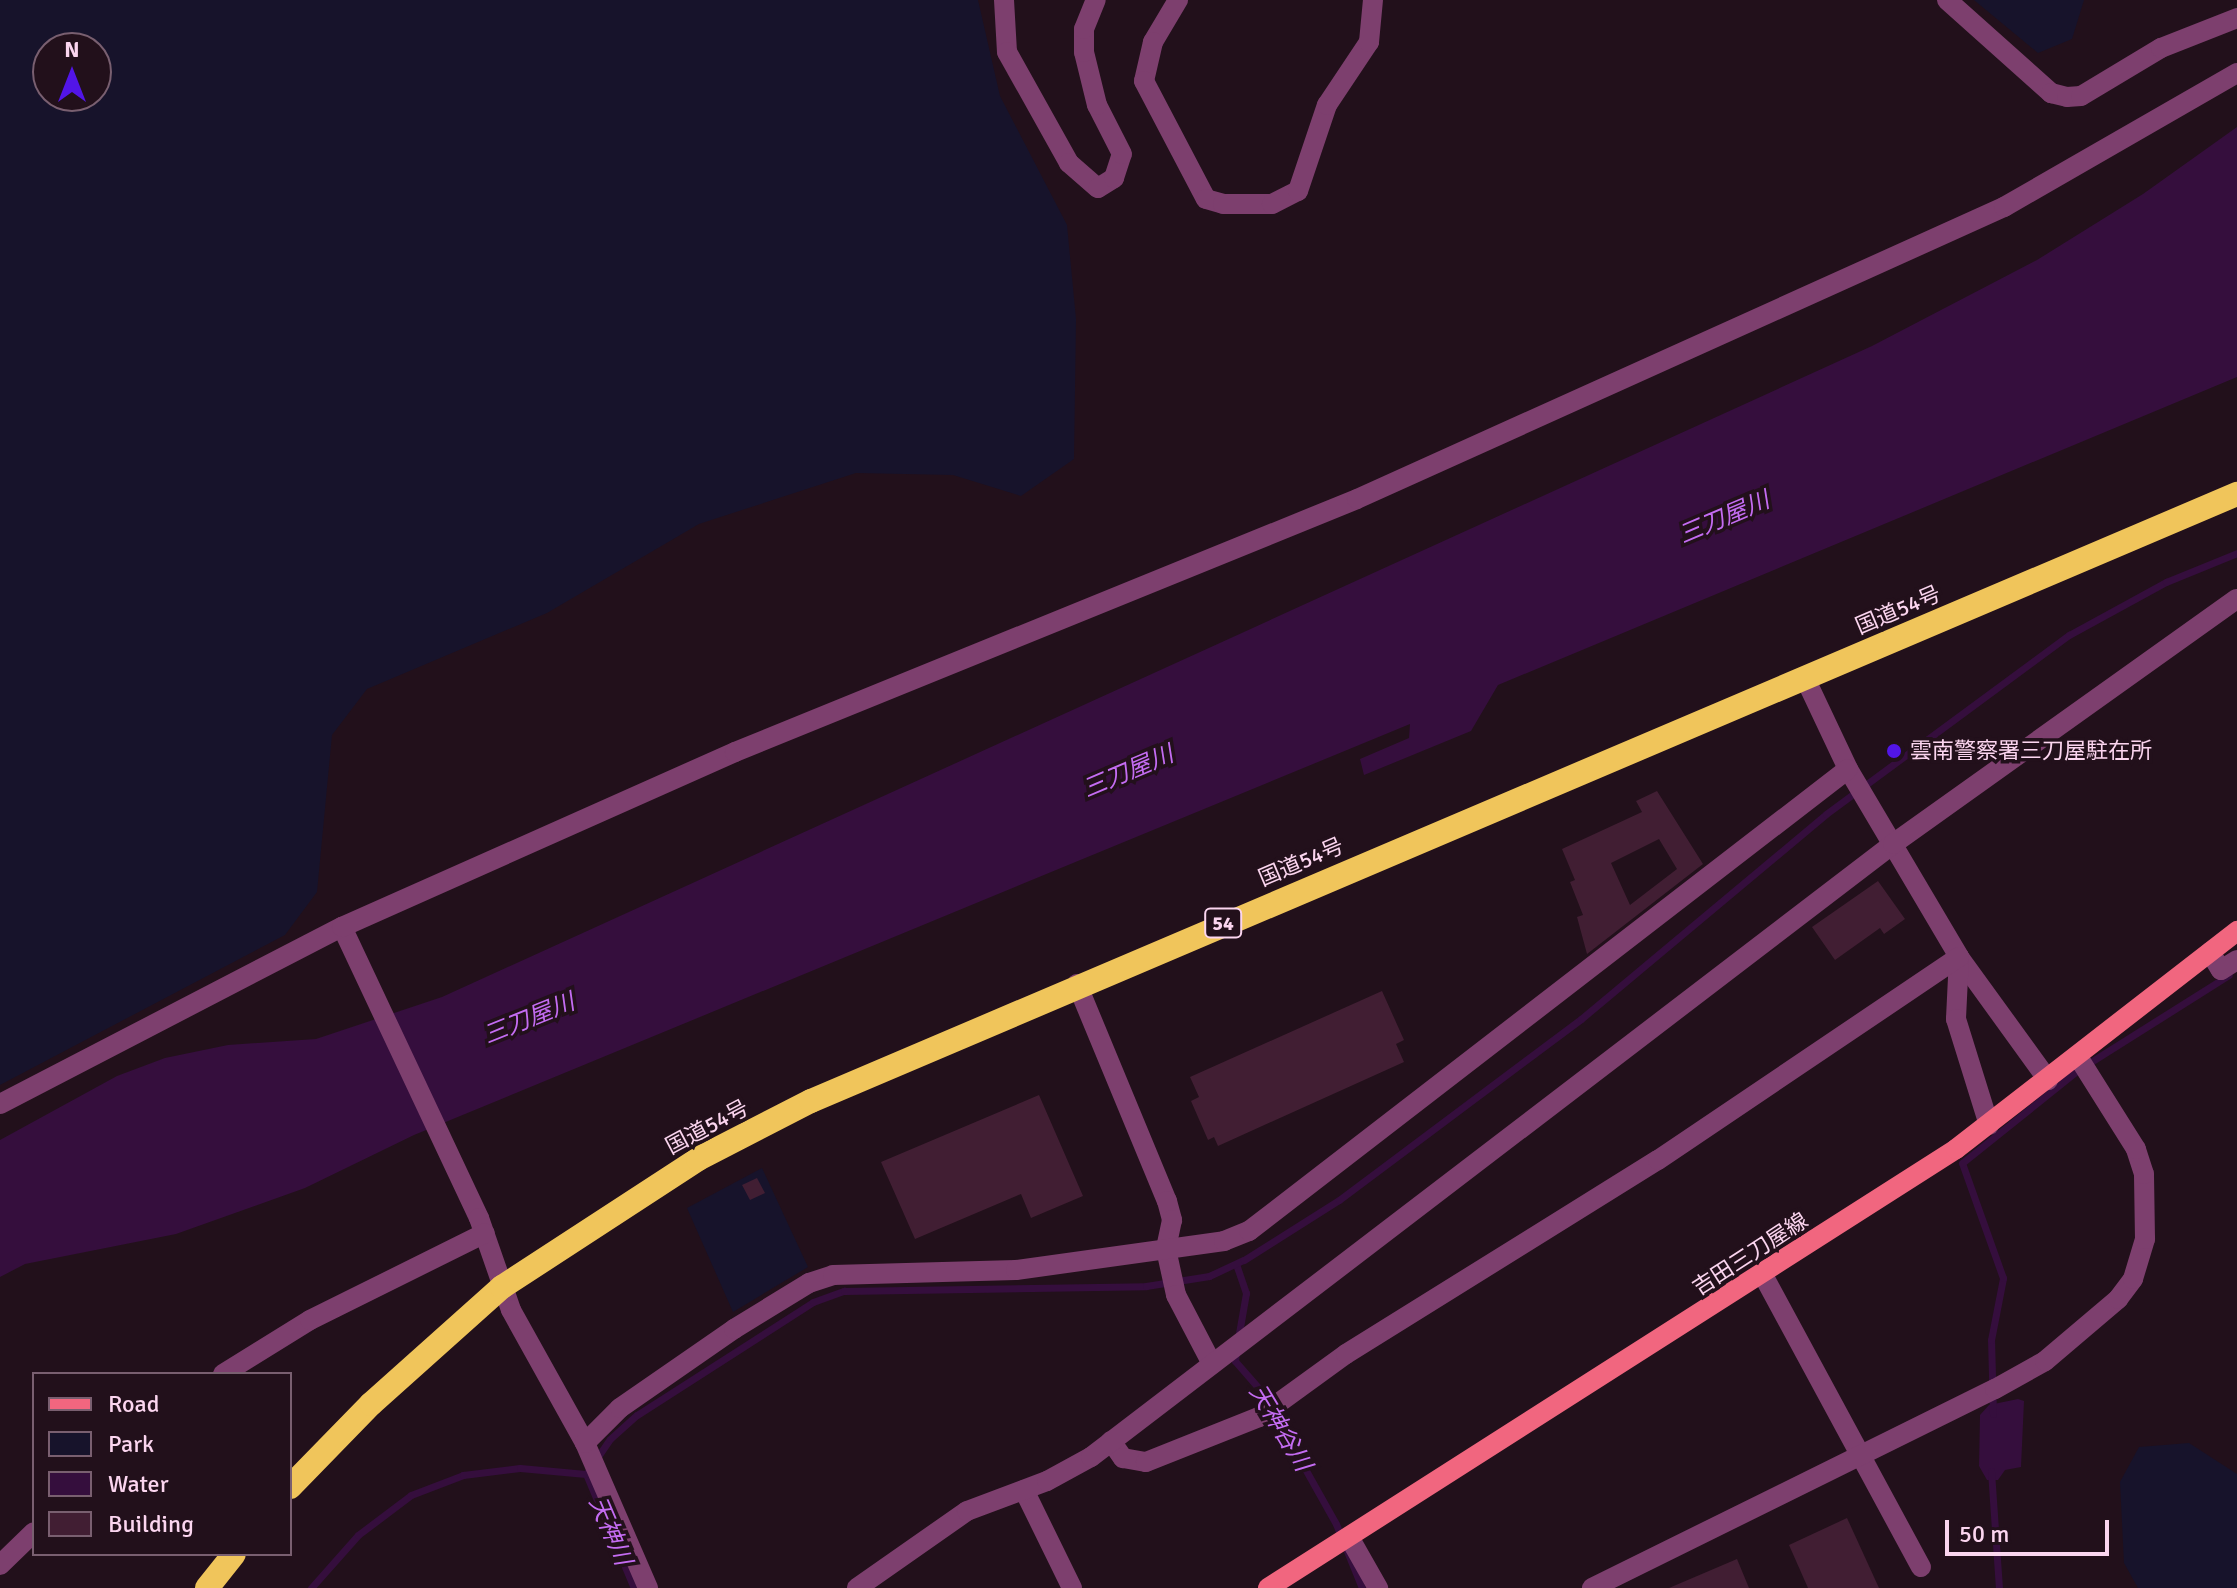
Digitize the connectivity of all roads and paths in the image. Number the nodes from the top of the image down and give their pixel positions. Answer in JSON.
{"nodes":[{"id":1,"x":1004,"y":0,"type":"edge"},
{"id":2,"x":1096,"y":0,"type":"edge"},
{"id":3,"x":1178,"y":0,"type":"edge"},
{"id":4,"x":1373,"y":0,"type":"edge"},
{"id":5,"x":1947,"y":0,"type":"edge"},
{"id":6,"x":2237,"y":18,"type":"edge"},
{"id":7,"x":2237,"y":73,"type":"edge"},
{"id":8,"x":2237,"y":494,"type":"edge"},
{"id":9,"x":2237,"y":599,"type":"edge"},
{"id":10,"x":1805,"y":678,"type":"junction"},
{"id":11,"x":1850,"y":773,"type":"junction"},
{"id":12,"x":1893,"y":844,"type":"junction"},
{"id":13,"x":2237,"y":931,"type":"edge"},
{"id":14,"x":345,"y":932,"type":"junction"},
{"id":15,"x":2210,"y":952,"type":"junction"},
{"id":16,"x":1959,"y":957,"type":"junction"},
{"id":17,"x":2237,"y":960,"type":"edge"},
{"id":18,"x":1077,"y":984,"type":"junction"},
{"id":19,"x":2078,"y":1057,"type":"junction"},
{"id":20,"x":2048,"y":1080,"type":"junction"},
{"id":21,"x":0,"y":1104,"type":"edge"},
{"id":22,"x":1989,"y":1125,"type":"junction"},
{"id":23,"x":482,"y":1226,"type":"junction"},
{"id":24,"x":1166,"y":1249,"type":"junction"},
{"id":25,"x":1763,"y":1275,"type":"junction"},
{"id":26,"x":502,"y":1287,"type":"junction"},
{"id":27,"x":1212,"y":1364,"type":"junction"},
{"id":28,"x":226,"y":1372,"type":"edge"},
{"id":29,"x":1111,"y":1441,"type":"junction"},
{"id":30,"x":585,"y":1443,"type":"junction"},
{"id":31,"x":1861,"y":1454,"type":"junction"},
{"id":32,"x":292,"y":1485,"type":"edge"},
{"id":33,"x":1024,"y":1490,"type":"junction"},
{"id":34,"x":32,"y":1534,"type":"edge"},
{"id":35,"x":1349,"y":1537,"type":"junction"},
{"id":36,"x":232,"y":1556,"type":"edge"},
{"id":37,"x":0,"y":1565,"type":"edge"},
{"id":38,"x":1921,"y":1567,"type":"dead end"},
{"id":39,"x":207,"y":1588,"type":"edge"},
{"id":40,"x":648,"y":1588,"type":"edge"},
{"id":41,"x":857,"y":1588,"type":"edge"},
{"id":42,"x":1072,"y":1588,"type":"edge"},
{"id":43,"x":1268,"y":1588,"type":"edge"},
{"id":44,"x":1378,"y":1588,"type":"edge"},
{"id":45,"x":1592,"y":1588,"type":"edge"}],
"edges":[{"from":1,"to":2,"type":"street"},
{"from":3,"to":4,"type":"street"},
{"from":5,"to":6,"type":"street"},
{"from":7,"to":14,"type":"street"},
{"from":8,"to":10,"type":"highway","name":"国道54号","number":"54"},
{"from":9,"to":12,"type":"street"},
{"from":10,"to":11,"type":"street"},
{"from":10,"to":18,"type":"highway","name":"国道54号","number":"54"},
{"from":11,"to":12,"type":"street"},
{"from":11,"to":24,"type":"street"},
{"from":12,"to":16,"type":"street"},
{"from":12,"to":27,"type":"street"},
{"from":13,"to":15,"type":"main road","name":"吉田三刀屋線"},
{"from":14,"to":21,"type":"street"},
{"from":14,"to":23,"type":"street"},
{"from":15,"to":17,"type":"street"},
{"from":15,"to":19,"type":"main road","name":"吉田三刀屋線"},
{"from":16,"to":20,"type":"street"},
{"from":16,"to":22,"type":"street"},
{"from":16,"to":29,"type":"street"},
{"from":18,"to":24,"type":"street"},
{"from":18,"to":26,"type":"highway","name":"国道54号","number":"54"},
{"from":19,"to":20,"type":"main road","name":"吉田三刀屋線"},
{"from":19,"to":31,"type":"street"},
{"from":20,"to":22,"type":"main road","name":"吉田三刀屋線"},
{"from":22,"to":25,"type":"main road","name":"吉田三刀屋線"},
{"from":23,"to":26,"type":"street"},
{"from":23,"to":28,"type":"street"},
{"from":24,"to":27,"type":"street"},
{"from":24,"to":30,"type":"street"},
{"from":25,"to":31,"type":"street"},
{"from":25,"to":35,"type":"main road","name":"吉田三刀屋線"},
{"from":26,"to":30,"type":"street"},
{"from":26,"to":32,"type":"highway","name":"国道54号","number":"54"},
{"from":27,"to":29,"type":"street"},
{"from":29,"to":33,"type":"street"},
{"from":30,"to":40,"type":"street"},
{"from":31,"to":38,"type":"street"},
{"from":31,"to":45,"type":"street"},
{"from":33,"to":41,"type":"street"},
{"from":33,"to":42,"type":"street"},
{"from":34,"to":37,"type":"street"},
{"from":35,"to":43,"type":"main road","name":"吉田三刀屋線"},
{"from":35,"to":44,"type":"street"},
{"from":36,"to":39,"type":"highway"}]}
